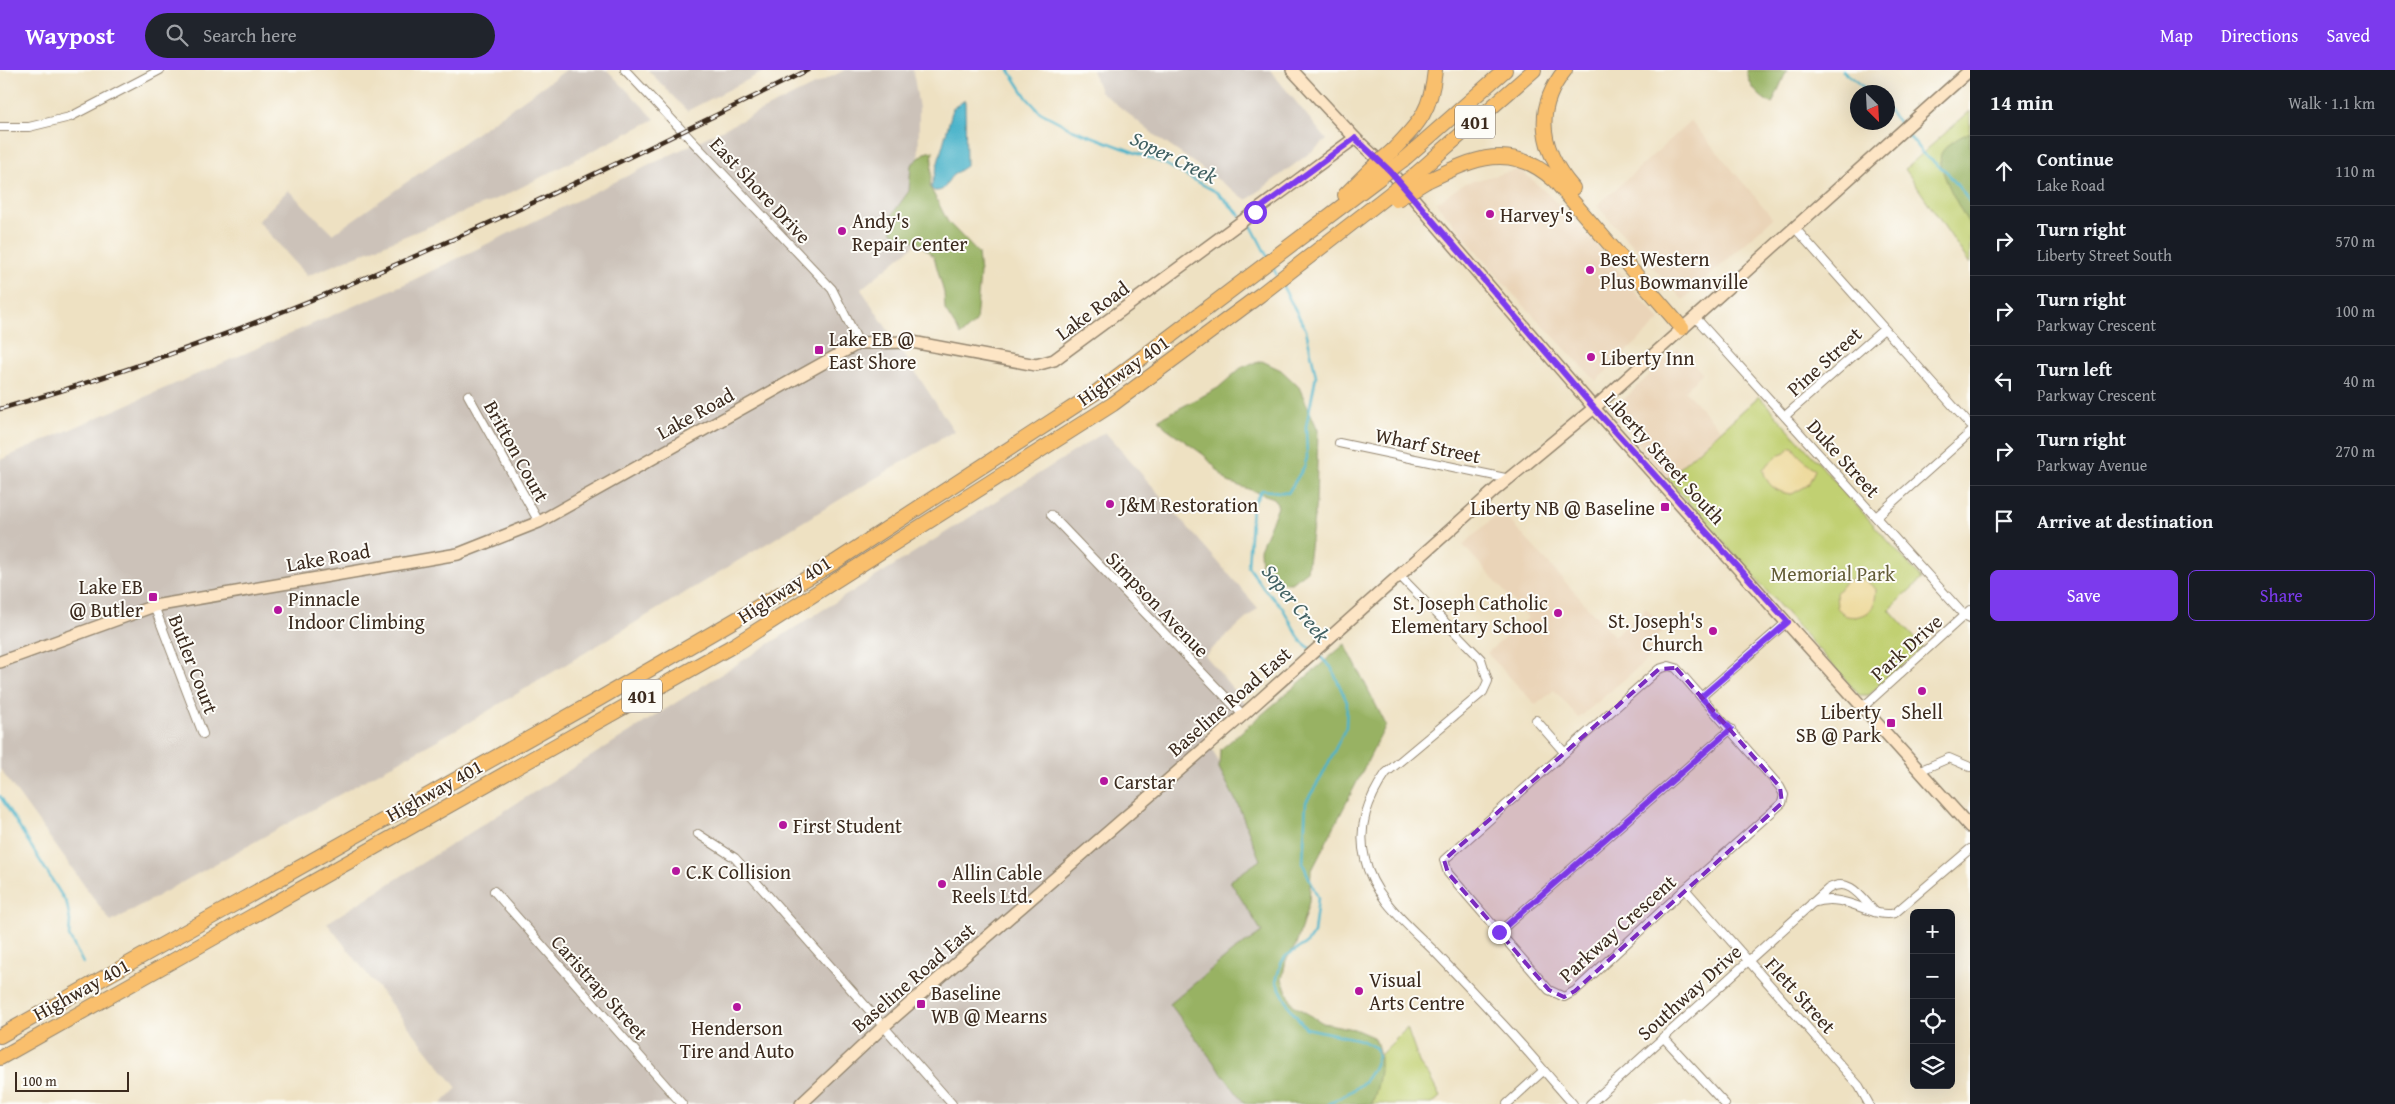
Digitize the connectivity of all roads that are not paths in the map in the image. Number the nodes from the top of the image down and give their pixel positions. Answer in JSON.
{"nodes":[{"id":1,"x":160,"y":70,"type":"edge"},
{"id":2,"x":625,"y":70,"type":"edge"},
{"id":3,"x":1292,"y":70,"type":"edge"},
{"id":4,"x":1435,"y":70,"type":"edge"},
{"id":5,"x":1505,"y":70,"type":"edge"},
{"id":6,"x":1534,"y":70,"type":"edge"},
{"id":7,"x":1564,"y":70,"type":"edge"},
{"id":8,"x":1970,"y":70,"type":"edge"},
{"id":9,"x":0,"y":127,"type":"edge"},
{"id":10,"x":1355,"y":138,"type":"junction"},
{"id":11,"x":1374,"y":174,"type":"junction"},
{"id":12,"x":1422,"y":177,"type":"junction"},
{"id":13,"x":1794,"y":228,"type":"junction"},
{"id":14,"x":1689,"y":322,"type":"junction"},
{"id":15,"x":1884,"y":329,"type":"junction"},
{"id":16,"x":859,"y":343,"type":"junction"},
{"id":17,"x":468,"y":395,"type":"dead end"},
{"id":18,"x":1594,"y":408,"type":"junction"},
{"id":19,"x":1786,"y":416,"type":"junction"},
{"id":20,"x":1970,"y":425,"type":"edge"},
{"id":21,"x":1970,"y":432,"type":"edge"},
{"id":22,"x":1338,"y":443,"type":"dead end"},
{"id":23,"x":1510,"y":479,"type":"junction"},
{"id":24,"x":1051,"y":515,"type":"dead end"},
{"id":25,"x":1876,"y":518,"type":"junction"},
{"id":26,"x":538,"y":522,"type":"junction"},
{"id":27,"x":1400,"y":576,"type":"junction"},
{"id":28,"x":154,"y":606,"type":"junction"},
{"id":29,"x":1968,"y":614,"type":"edge"},
{"id":30,"x":1788,"y":622,"type":"junction"},
{"id":31,"x":0,"y":662,"type":"edge"},
{"id":32,"x":1701,"y":697,"type":"junction"},
{"id":33,"x":1864,"y":707,"type":"junction"},
{"id":34,"x":1243,"y":715,"type":"junction"},
{"id":35,"x":1536,"y":720,"type":"dead end"},
{"id":36,"x":1731,"y":729,"type":"junction"},
{"id":37,"x":204,"y":734,"type":"dead end"},
{"id":38,"x":1564,"y":752,"type":"junction"},
{"id":39,"x":1970,"y":767,"type":"edge"},
{"id":40,"x":1920,"y":771,"type":"junction"},
{"id":41,"x":1970,"y":828,"type":"edge"},
{"id":42,"x":698,"y":834,"type":"dead end"},
{"id":43,"x":1970,"y":849,"type":"edge"},
{"id":44,"x":1685,"y":889,"type":"junction"},
{"id":45,"x":494,"y":891,"type":"dead end"},
{"id":46,"x":1810,"y":904,"type":"junction"},
{"id":47,"x":1875,"y":912,"type":"junction"},
{"id":48,"x":1499,"y":932,"type":"junction"},
{"id":49,"x":1748,"y":961,"type":"junction"},
{"id":50,"x":883,"y":1027,"type":"junction"},
{"id":51,"x":0,"y":1036,"type":"edge"},
{"id":52,"x":1663,"y":1038,"type":"junction"},
{"id":53,"x":0,"y":1058,"type":"edge"},
{"id":54,"x":1544,"y":1071,"type":"junction"},
{"id":55,"x":682,"y":1104,"type":"edge"},
{"id":56,"x":801,"y":1104,"type":"edge"},
{"id":57,"x":952,"y":1104,"type":"edge"},
{"id":58,"x":1507,"y":1104,"type":"edge"},
{"id":59,"x":1573,"y":1104,"type":"edge"},
{"id":60,"x":1590,"y":1104,"type":"edge"},
{"id":61,"x":1725,"y":1104,"type":"edge"},
{"id":62,"x":1869,"y":1104,"type":"edge"}],
"edges":[{"from":1,"to":9,"type":"street"},
{"from":2,"to":16,"type":"street","name":"East Shore Drive"},
{"from":3,"to":10,"type":"street","name":"Liberty Street South"},
{"from":4,"to":11,"type":"highway","bridge":true},
{"from":5,"to":11,"type":"highway","number":"401","bridge":true},
{"from":6,"to":12,"type":"highway","number":"401"},
{"from":7,"to":14,"type":"highway"},
{"from":8,"to":13,"type":"street","name":"Baseline Road East"},
{"from":10,"to":16,"type":"street","name":"Lake Road"},
{"from":10,"to":18,"type":"street","name":"Liberty Street South"},
{"from":11,"to":51,"type":"highway","name":"Highway 401","number":"401"},
{"from":12,"to":14,"type":"highway"},
{"from":12,"to":53,"type":"highway","name":"Highway 401","number":"401","bridge":true},
{"from":13,"to":14,"type":"street","name":"Baseline Road East"},
{"from":13,"to":15,"type":"street"},
{"from":14,"to":18,"type":"street","name":"Baseline Road East"},
{"from":14,"to":19,"type":"street","name":"Duke Street"},
{"from":15,"to":19,"type":"street","name":"Pine Street"},
{"from":15,"to":20,"type":"street"},
{"from":16,"to":26,"type":"street","name":"Lake Road"},
{"from":17,"to":26,"type":"street","name":"Britton Court"},
{"from":18,"to":23,"type":"street","name":"Baseline Road East"},
{"from":18,"to":30,"type":"street","name":"Liberty Street South"},
{"from":19,"to":25,"type":"street","name":"Duke Street"},
{"from":21,"to":25,"type":"street"},
{"from":22,"to":23,"type":"street","name":"Wharf Street"},
{"from":23,"to":27,"type":"street","name":"Baseline Road East"},
{"from":24,"to":34,"type":"street","name":"Simpson Avenue"},
{"from":25,"to":29,"type":"street","name":"Duke Street"},
{"from":26,"to":28,"type":"street","name":"Lake Road"},
{"from":27,"to":34,"type":"street","name":"Baseline Road East"},
{"from":27,"to":54,"type":"street"},
{"from":28,"to":31,"type":"street","name":"Lake Road"},
{"from":28,"to":37,"type":"street","name":"Butler Court"},
{"from":29,"to":33,"type":"street","name":"Park Drive"},
{"from":30,"to":32,"type":"street"},
{"from":30,"to":33,"type":"street","name":"Liberty Street South"},
{"from":32,"to":36,"type":"street","name":"Parkway Crescent"},
{"from":32,"to":38,"type":"street","name":"Parkway Crescent"},
{"from":33,"to":40,"type":"street","name":"Liberty Street South"},
{"from":34,"to":50,"type":"street","name":"Baseline Road East"},
{"from":35,"to":38,"type":"street"},
{"from":36,"to":44,"type":"street","name":"Parkway Crescent"},
{"from":36,"to":48,"type":"street"},
{"from":38,"to":48,"type":"street","name":"Parkway Crescent"},
{"from":39,"to":40,"type":"street"},
{"from":40,"to":41,"type":"street","name":"Liberty Street South"},
{"from":42,"to":50,"type":"street"},
{"from":43,"to":47,"type":"street"},
{"from":44,"to":48,"type":"street","name":"Parkway Crescent"},
{"from":44,"to":49,"type":"street","name":"Flett Street"},
{"from":45,"to":55,"type":"street","name":"Caristrap Street"},
{"from":46,"to":47,"type":"street"},
{"from":46,"to":47,"type":"street","name":"Southway Drive"},
{"from":46,"to":49,"type":"street","name":"Southway Drive"},
{"from":49,"to":52,"type":"street","name":"Southway Drive"},
{"from":49,"to":62,"type":"street","name":"Flett Street"},
{"from":50,"to":56,"type":"street","name":"Baseline Road East"},
{"from":50,"to":57,"type":"street"},
{"from":52,"to":60,"type":"street","name":"Southway Drive"},
{"from":52,"to":61,"type":"street"},
{"from":54,"to":58,"type":"street"},
{"from":54,"to":59,"type":"street"}]}
